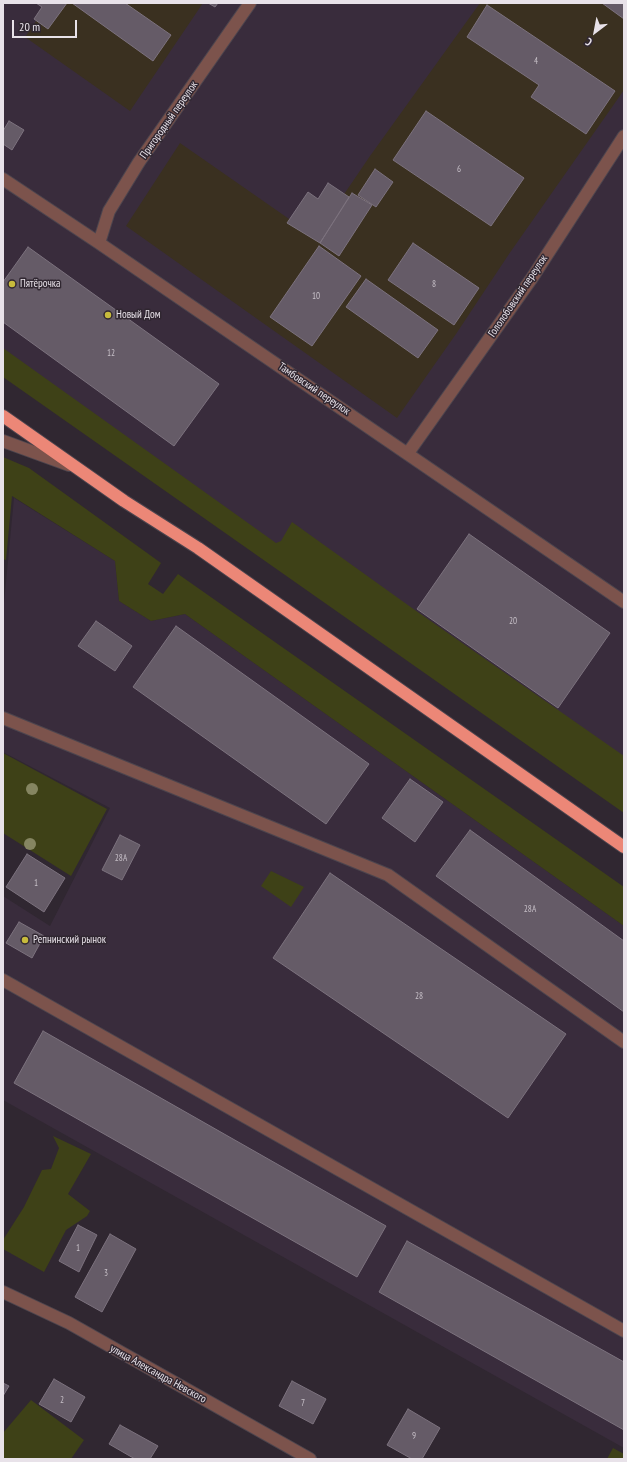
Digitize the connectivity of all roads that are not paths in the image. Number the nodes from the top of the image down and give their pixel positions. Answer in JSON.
{"nodes":[{"id":1,"x":250,"y":3,"type":"edge"},
{"id":2,"x":624,"y":136,"type":"edge"},
{"id":3,"x":3,"y":180,"type":"edge"},
{"id":4,"x":99,"y":243,"type":"junction"},
{"id":5,"x":3,"y":416,"type":"edge"},
{"id":6,"x":3,"y":441,"type":"edge"},
{"id":7,"x":408,"y":453,"type":"junction"},
{"id":8,"x":79,"y":469,"type":"junction"},
{"id":9,"x":624,"y":602,"type":"edge"},
{"id":10,"x":3,"y":718,"type":"edge"},
{"id":11,"x":624,"y":847,"type":"edge"},
{"id":12,"x":3,"y":980,"type":"edge"},
{"id":13,"x":624,"y":1042,"type":"edge"},
{"id":14,"x":3,"y":1292,"type":"edge"},
{"id":15,"x":624,"y":1331,"type":"edge"},
{"id":16,"x":310,"y":1459,"type":"edge"}],
"edges":[{"from":1,"to":4,"type":"street","name":"Пригородный переулок"},
{"from":2,"to":7,"type":"street","name":"Гололобовский переулок"},
{"from":3,"to":4,"type":"street","name":"Тамбовский переулок"},
{"from":4,"to":7,"type":"street","name":"Тамбовский переулок"},
{"from":5,"to":8,"type":"highway"},
{"from":6,"to":8,"type":"street"},
{"from":7,"to":9,"type":"street","name":"Тамбовский переулок"},
{"from":8,"to":11,"type":"highway"},
{"from":10,"to":13,"type":"street"},
{"from":12,"to":15,"type":"street"},
{"from":14,"to":16,"type":"street","name":"улица Александра Невского"}]}
